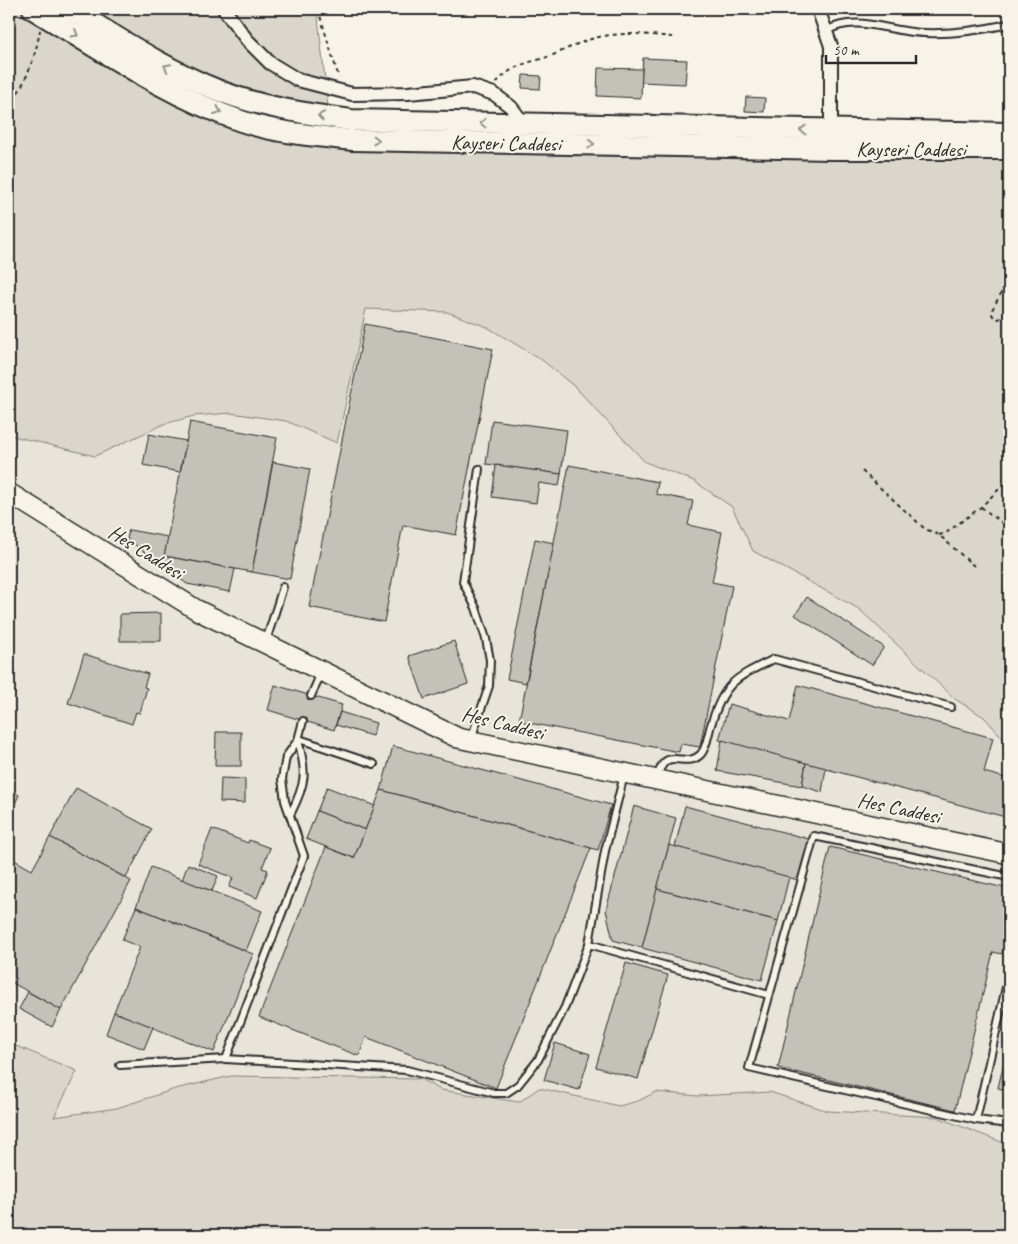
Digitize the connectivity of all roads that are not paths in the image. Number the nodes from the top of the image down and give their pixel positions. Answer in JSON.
{"nodes":[{"id":1,"x":70,"y":9,"type":"edge"},
{"id":2,"x":224,"y":9,"type":"edge"},
{"id":3,"x":818,"y":9,"type":"edge"},
{"id":4,"x":38,"y":12,"type":"edge"},
{"id":5,"x":1009,"y":24,"type":"edge"},
{"id":6,"x":826,"y":31,"type":"junction"},
{"id":7,"x":524,"y":124,"type":"junction"},
{"id":8,"x":1009,"y":133,"type":"edge"},
{"id":9,"x":831,"y":140,"type":"junction"},
{"id":10,"x":1009,"y":149,"type":"edge"},
{"id":11,"x":479,"y":469,"type":"dead end"},
{"id":12,"x":9,"y":493,"type":"edge"},
{"id":13,"x":283,"y":587,"type":"dead end"},
{"id":14,"x":265,"y":644,"type":"junction"},
{"id":15,"x":322,"y":672,"type":"junction"},
{"id":16,"x":311,"y":696,"type":"dead end"},
{"id":17,"x":951,"y":707,"type":"dead end"},
{"id":18,"x":303,"y":721,"type":"dead end"},
{"id":19,"x":298,"y":740,"type":"junction"},
{"id":20,"x":470,"y":742,"type":"junction"},
{"id":21,"x":374,"y":764,"type":"dead end"},
{"id":22,"x":624,"y":773,"type":"junction"},
{"id":23,"x":657,"y":780,"type":"junction"},
{"id":24,"x":291,"y":813,"type":"junction"},
{"id":25,"x":1009,"y":854,"type":"edge"},
{"id":26,"x":1009,"y":877,"type":"edge"},
{"id":27,"x":590,"y":944,"type":"junction"},
{"id":28,"x":1009,"y":974,"type":"edge"},
{"id":29,"x":769,"y":995,"type":"junction"},
{"id":30,"x":226,"y":1059,"type":"junction"},
{"id":31,"x":120,"y":1065,"type":"dead end"},
{"id":32,"x":976,"y":1120,"type":"junction"},
{"id":33,"x":1009,"y":1124,"type":"edge"}],
"edges":[{"from":7,"to":1,"type":"main road","name":"Kayseri Caddesi","one_way":true},
{"from":2,"to":7,"type":"street"},
{"from":3,"to":6,"type":"street"},
{"from":4,"to":9,"type":"main road","name":"Kayseri Caddesi","one_way":true},
{"from":5,"to":6,"type":"lane"},
{"from":6,"to":9,"type":"street"},
{"from":9,"to":7,"type":"main road","name":"Kayseri Caddesi","one_way":true},
{"from":8,"to":9,"type":"main road","name":"Kayseri Caddesi"},
{"from":9,"to":10,"type":"main road","name":"Kayseri Caddesi"},
{"from":11,"to":20,"type":"lane"},
{"from":12,"to":14,"type":"street","name":"Hes Caddesi"},
{"from":13,"to":14,"type":"lane"},
{"from":14,"to":15,"type":"street","name":"Hes Caddesi"},
{"from":15,"to":16,"type":"lane"},
{"from":15,"to":20,"type":"street","name":"Hes Caddesi"},
{"from":17,"to":23,"type":"lane"},
{"from":18,"to":19,"type":"lane"},
{"from":19,"to":21,"type":"lane"},
{"from":19,"to":24,"type":"lane"},
{"from":19,"to":24,"type":"lane"},
{"from":20,"to":22,"type":"street","name":"Hes Caddesi"},
{"from":22,"to":23,"type":"street","name":"Hes Caddesi"},
{"from":22,"to":27,"type":"lane"},
{"from":23,"to":25,"type":"street","name":"Hes Caddesi"},
{"from":24,"to":30,"type":"lane"},
{"from":26,"to":29,"type":"lane"},
{"from":27,"to":29,"type":"lane"},
{"from":27,"to":30,"type":"lane"},
{"from":28,"to":32,"type":"lane"},
{"from":29,"to":32,"type":"lane"},
{"from":30,"to":31,"type":"lane"},
{"from":32,"to":33,"type":"lane"}]}
